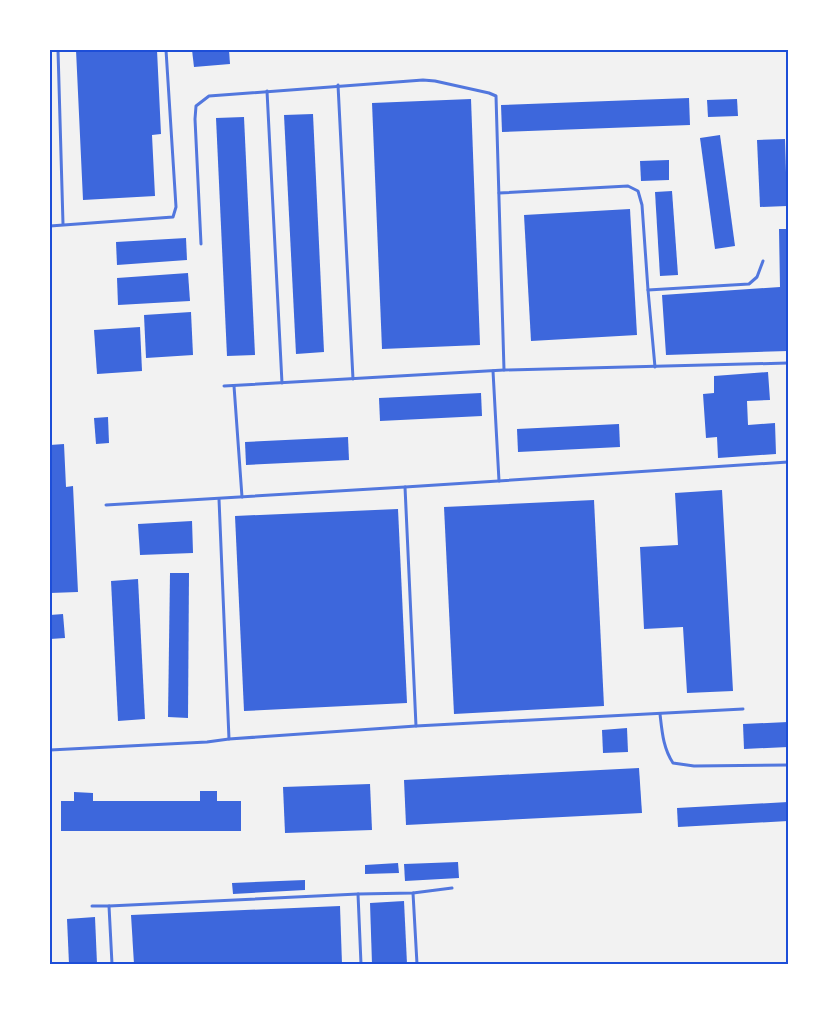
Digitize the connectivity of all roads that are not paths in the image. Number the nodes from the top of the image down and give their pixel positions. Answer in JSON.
{"nodes":[{"id":1,"x":58,"y":50,"type":"edge"},
{"id":2,"x":166,"y":50,"type":"edge"},
{"id":3,"x":338,"y":85,"type":"junction"},
{"id":4,"x":267,"y":91,"type":"junction"},
{"id":5,"x":499,"y":193,"type":"junction"},
{"id":6,"x":63,"y":224,"type":"junction"},
{"id":7,"x":50,"y":226,"type":"edge"},
{"id":8,"x":201,"y":244,"type":"dead end"},
{"id":9,"x":763,"y":261,"type":"dead end"},
{"id":10,"x":648,"y":291,"type":"junction"},
{"id":11,"x":789,"y":363,"type":"edge"},
{"id":12,"x":655,"y":367,"type":"junction"},
{"id":13,"x":504,"y":370,"type":"junction"},
{"id":14,"x":493,"y":371,"type":"junction"},
{"id":15,"x":353,"y":379,"type":"junction"},
{"id":16,"x":282,"y":383,"type":"junction"},
{"id":17,"x":234,"y":386,"type":"junction"},
{"id":18,"x":224,"y":387,"type":"dead end"},
{"id":19,"x":789,"y":462,"type":"edge"},
{"id":20,"x":499,"y":481,"type":"junction"},
{"id":21,"x":405,"y":488,"type":"junction"},
{"id":22,"x":242,"y":497,"type":"junction"},
{"id":23,"x":219,"y":499,"type":"junction"},
{"id":24,"x":106,"y":505,"type":"dead end"},
{"id":25,"x":743,"y":709,"type":"dead end"},
{"id":26,"x":660,"y":714,"type":"junction"},
{"id":27,"x":416,"y":726,"type":"junction"},
{"id":28,"x":229,"y":739,"type":"junction"},
{"id":29,"x":50,"y":750,"type":"edge"},
{"id":30,"x":789,"y":765,"type":"edge"},
{"id":31,"x":452,"y":888,"type":"dead end"},
{"id":32,"x":413,"y":893,"type":"junction"},
{"id":33,"x":358,"y":894,"type":"junction"},
{"id":34,"x":92,"y":906,"type":"dead end"},
{"id":35,"x":109,"y":906,"type":"junction"},
{"id":36,"x":112,"y":964,"type":"edge"},
{"id":37,"x":361,"y":964,"type":"edge"},
{"id":38,"x":417,"y":964,"type":"edge"}],
"edges":[{"from":1,"to":6,"type":"lane"},
{"from":2,"to":6,"type":"lane"},
{"from":3,"to":4,"type":"lane"},
{"from":3,"to":5,"type":"lane"},
{"from":3,"to":15,"type":"lane"},
{"from":4,"to":8,"type":"lane"},
{"from":4,"to":16,"type":"lane"},
{"from":5,"to":10,"type":"lane"},
{"from":5,"to":13,"type":"lane"},
{"from":6,"to":7,"type":"lane"},
{"from":9,"to":10,"type":"lane"},
{"from":10,"to":12,"type":"lane"},
{"from":11,"to":12,"type":"lane"},
{"from":12,"to":13,"type":"lane"},
{"from":13,"to":14,"type":"lane"},
{"from":14,"to":15,"type":"lane"},
{"from":14,"to":20,"type":"lane"},
{"from":15,"to":16,"type":"lane"},
{"from":16,"to":17,"type":"lane"},
{"from":17,"to":18,"type":"lane"},
{"from":17,"to":22,"type":"lane"},
{"from":19,"to":20,"type":"lane"},
{"from":20,"to":21,"type":"lane"},
{"from":21,"to":22,"type":"lane"},
{"from":21,"to":27,"type":"lane"},
{"from":22,"to":23,"type":"lane"},
{"from":23,"to":24,"type":"lane"},
{"from":23,"to":28,"type":"lane"},
{"from":25,"to":26,"type":"lane"},
{"from":26,"to":27,"type":"lane"},
{"from":26,"to":30,"type":"lane"},
{"from":27,"to":28,"type":"lane"},
{"from":28,"to":29,"type":"lane"},
{"from":31,"to":32,"type":"lane"},
{"from":32,"to":33,"type":"lane"},
{"from":32,"to":38,"type":"lane"},
{"from":33,"to":35,"type":"lane"},
{"from":33,"to":37,"type":"lane"},
{"from":34,"to":35,"type":"lane"},
{"from":35,"to":36,"type":"lane"}]}
